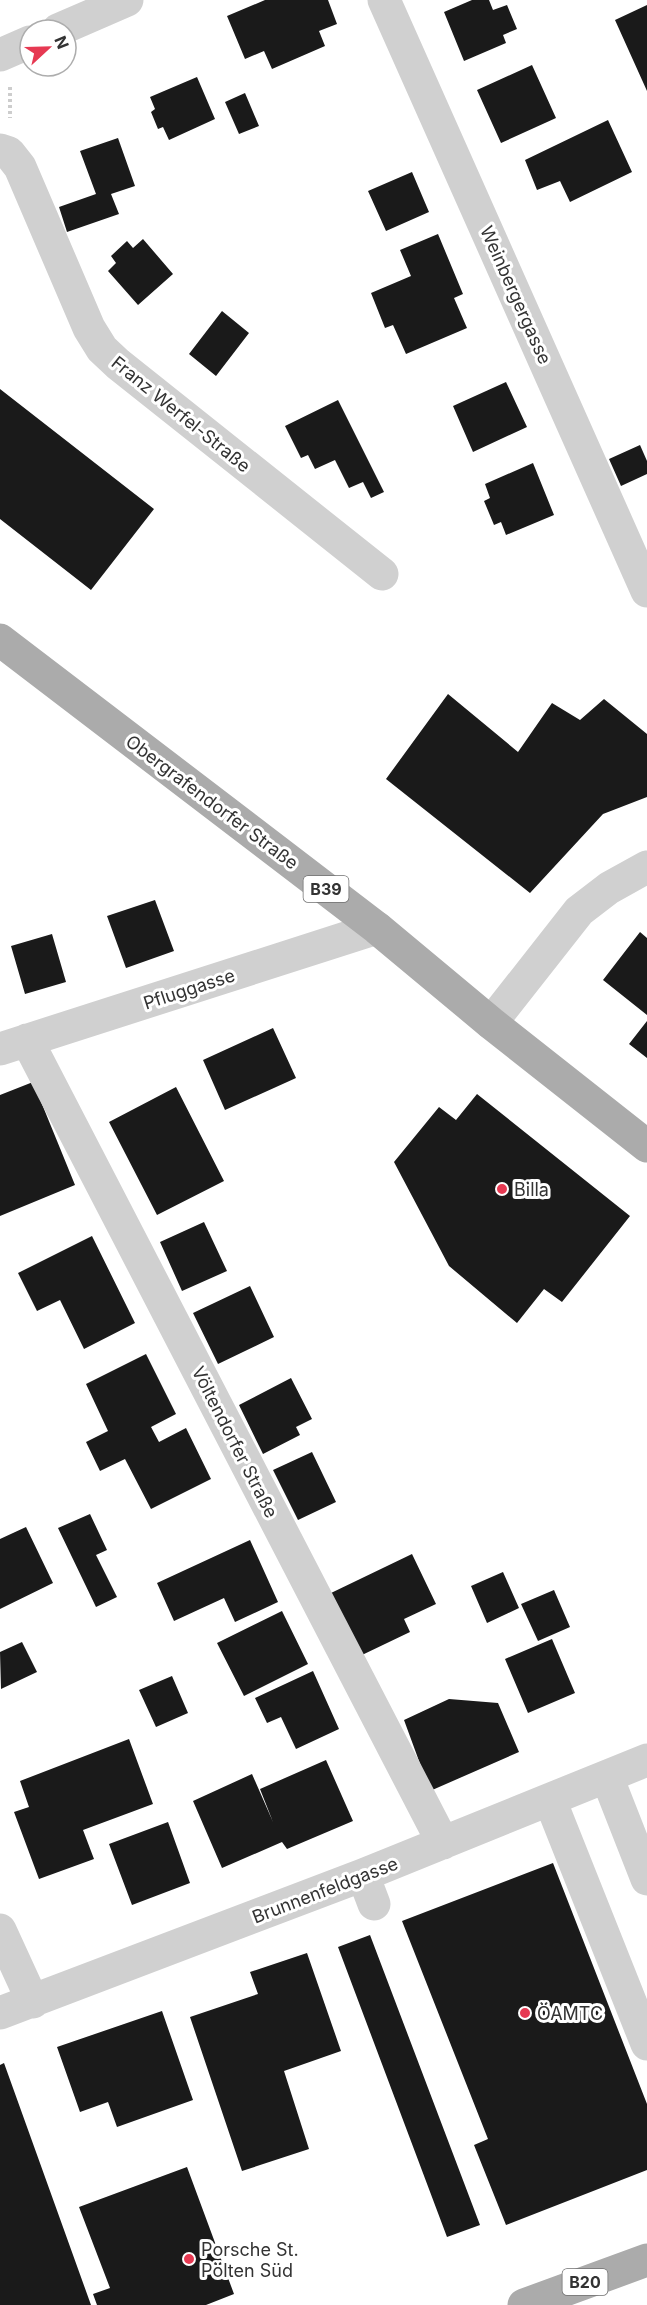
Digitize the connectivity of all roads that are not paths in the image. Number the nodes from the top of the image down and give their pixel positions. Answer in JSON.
{"nodes":[{"id":1,"x":127,"y":0,"type":"edge"},
{"id":2,"x":384,"y":0,"type":"edge"},
{"id":3,"x":78,"y":21,"type":"edge"},
{"id":4,"x":5,"y":152,"type":"edge"},
{"id":5,"x":382,"y":574,"type":"dead end"},
{"id":6,"x":647,"y":591,"type":"edge"},
{"id":7,"x":0,"y":640,"type":"edge"},
{"id":8,"x":647,"y":867,"type":"edge"},
{"id":9,"x":377,"y":928,"type":"junction"},
{"id":10,"x":491,"y":1023,"type":"junction"},
{"id":11,"x":13,"y":1045,"type":"edge"},
{"id":12,"x":647,"y":1146,"type":"edge"},
{"id":13,"x":647,"y":1761,"type":"edge"},
{"id":14,"x":607,"y":1777,"type":"junction"},
{"id":15,"x":550,"y":1800,"type":"junction"},
{"id":16,"x":443,"y":1844,"type":"junction"},
{"id":17,"x":647,"y":1879,"type":"edge"},
{"id":18,"x":0,"y":1930,"type":"edge"},
{"id":19,"x":33,"y":2002,"type":"junction"},
{"id":20,"x":0,"y":2013,"type":"edge"},
{"id":21,"x":647,"y":2044,"type":"edge"},
{"id":22,"x":647,"y":2260,"type":"edge"},
{"id":23,"x":524,"y":2305,"type":"edge"}],
"edges":[{"from":1,"to":3,"type":"street"},
{"from":2,"to":6,"type":"street","name":"Weinbergergasse"},
{"from":4,"to":5,"type":"street","name":"Franz Werfel-Straße"},
{"from":7,"to":9,"type":"main road","name":"Obergrafendorfer Straße","number":"B39"},
{"from":8,"to":10,"type":"street"},
{"from":9,"to":10,"type":"main road","name":"Obergrafendorfer Straße","number":"B39"},
{"from":9,"to":11,"type":"street","name":"Pfluggasse"},
{"from":10,"to":12,"type":"main road","name":"Obergrafendorfer Straße","number":"B39"},
{"from":11,"to":16,"type":"street","name":"Völtendorfer Straße"},
{"from":13,"to":14,"type":"street","name":"Brunnenfeldgasse"},
{"from":14,"to":15,"type":"street","name":"Brunnenfeldgasse"},
{"from":14,"to":17,"type":"street"},
{"from":15,"to":16,"type":"street","name":"Brunnenfeldgasse"},
{"from":15,"to":21,"type":"street"},
{"from":16,"to":19,"type":"street","name":"Brunnenfeldgasse"},
{"from":18,"to":19,"type":"street"},
{"from":19,"to":20,"type":"street","name":"Brunnenfeldgasse"},
{"from":22,"to":23,"type":"main road","number":"B20"}]}
